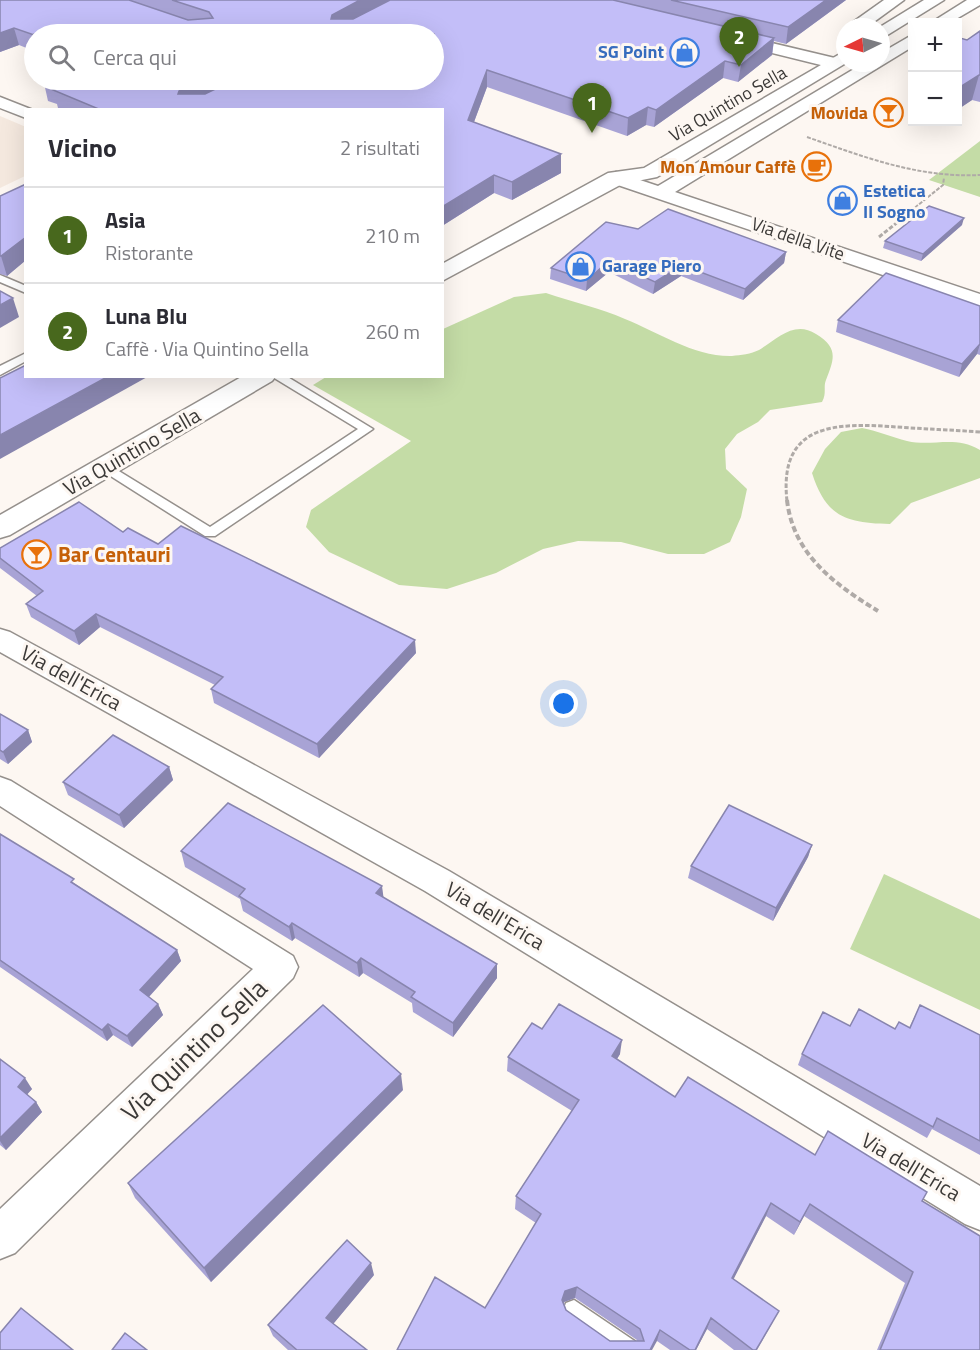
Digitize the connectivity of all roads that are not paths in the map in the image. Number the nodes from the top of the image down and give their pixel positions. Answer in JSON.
{"nodes":[{"id":1,"x":896,"y":0,"type":"edge"},
{"id":2,"x":936,"y":0,"type":"edge"},
{"id":3,"x":978,"y":0,"type":"edge"},
{"id":4,"x":869,"y":18,"type":"edge"},
{"id":5,"x":947,"y":18,"type":"edge"},
{"id":6,"x":890,"y":28,"type":"edge"},
{"id":7,"x":722,"y":36,"type":"edge"},
{"id":8,"x":908,"y":43,"type":"edge"},
{"id":9,"x":836,"y":48,"type":"edge"},
{"id":10,"x":836,"y":49,"type":"edge"},
{"id":11,"x":890,"y":54,"type":"edge"},
{"id":12,"x":809,"y":57,"type":"junction"},
{"id":13,"x":861,"y":72,"type":"edge"},
{"id":14,"x":759,"y":86,"type":"dead end"},
{"id":15,"x":741,"y":96,"type":"dead end"},
{"id":16,"x":0,"y":102,"type":"edge"},
{"id":17,"x":24,"y":111,"type":"edge"},
{"id":18,"x":747,"y":117,"type":"junction"},
{"id":19,"x":703,"y":118,"type":"dead end"},
{"id":20,"x":774,"y":126,"type":"junction"},
{"id":21,"x":636,"y":157,"type":"dead end"},
{"id":22,"x":616,"y":178,"type":"junction"},
{"id":23,"x":661,"y":192,"type":"junction"},
{"id":24,"x":444,"y":273,"type":"edge"},
{"id":25,"x":0,"y":278,"type":"edge"},
{"id":26,"x":24,"y":289,"type":"edge"},
{"id":27,"x":980,"y":301,"type":"edge"},
{"id":28,"x":24,"y":357,"type":"edge"},
{"id":29,"x":0,"y":371,"type":"edge"},
{"id":30,"x":260,"y":378,"type":"edge"},
{"id":31,"x":280,"y":378,"type":"edge"},
{"id":32,"x":104,"y":468,"type":"junction"},
{"id":33,"x":0,"y":528,"type":"edge"},
{"id":34,"x":0,"y":639,"type":"edge"},
{"id":35,"x":0,"y":790,"type":"edge"},
{"id":36,"x":980,"y":1209,"type":"edge"},
{"id":37,"x":0,"y":1238,"type":"edge"},
{"id":38,"x":574,"y":1311,"type":"edge"},
{"id":39,"x":627,"y":1350,"type":"edge"}],
"edges":[{"from":1,"to":4,"type":"street"},
{"from":2,"to":6,"type":"street"},
{"from":3,"to":5,"type":"street"},
{"from":7,"to":12,"type":"street"},
{"from":8,"to":11,"type":"street"},
{"from":9,"to":12,"type":"street","name":"Via Quintino Sella"},
{"from":10,"to":18,"type":"street","name":"Via Quintino Sella"},
{"from":12,"to":14,"type":"street","name":"Via Quintino Sella"},
{"from":13,"to":20,"type":"street","name":"Via Quintino Sella"},
{"from":15,"to":19,"type":"street","name":"Via Quintino Sella"},
{"from":16,"to":17,"type":"street"},
{"from":18,"to":20,"type":"street"},
{"from":18,"to":22,"type":"street","name":"Via Quintino Sella"},
{"from":20,"to":23,"type":"street","name":"Via Quintino Sella"},
{"from":21,"to":22,"type":"street","name":"Via Quintino Sella"},
{"from":22,"to":23,"type":"street","name":"Via della Vite"},
{"from":22,"to":24,"type":"street","name":"Via Quintino Sella"},
{"from":23,"to":27,"type":"street","name":"Via della Vite"},
{"from":25,"to":26,"type":"lane"},
{"from":28,"to":29,"type":"lane"},
{"from":30,"to":32,"type":"street","name":"Via Quintino Sella"},
{"from":31,"to":32,"type":"lane"},
{"from":32,"to":33,"type":"street","name":"Via Quintino Sella"},
{"from":34,"to":36,"type":"street","name":"Via dell'Erica"},
{"from":35,"to":37,"type":"street","name":"Via Quintino Sella"},
{"from":38,"to":39,"type":"lane"}]}
